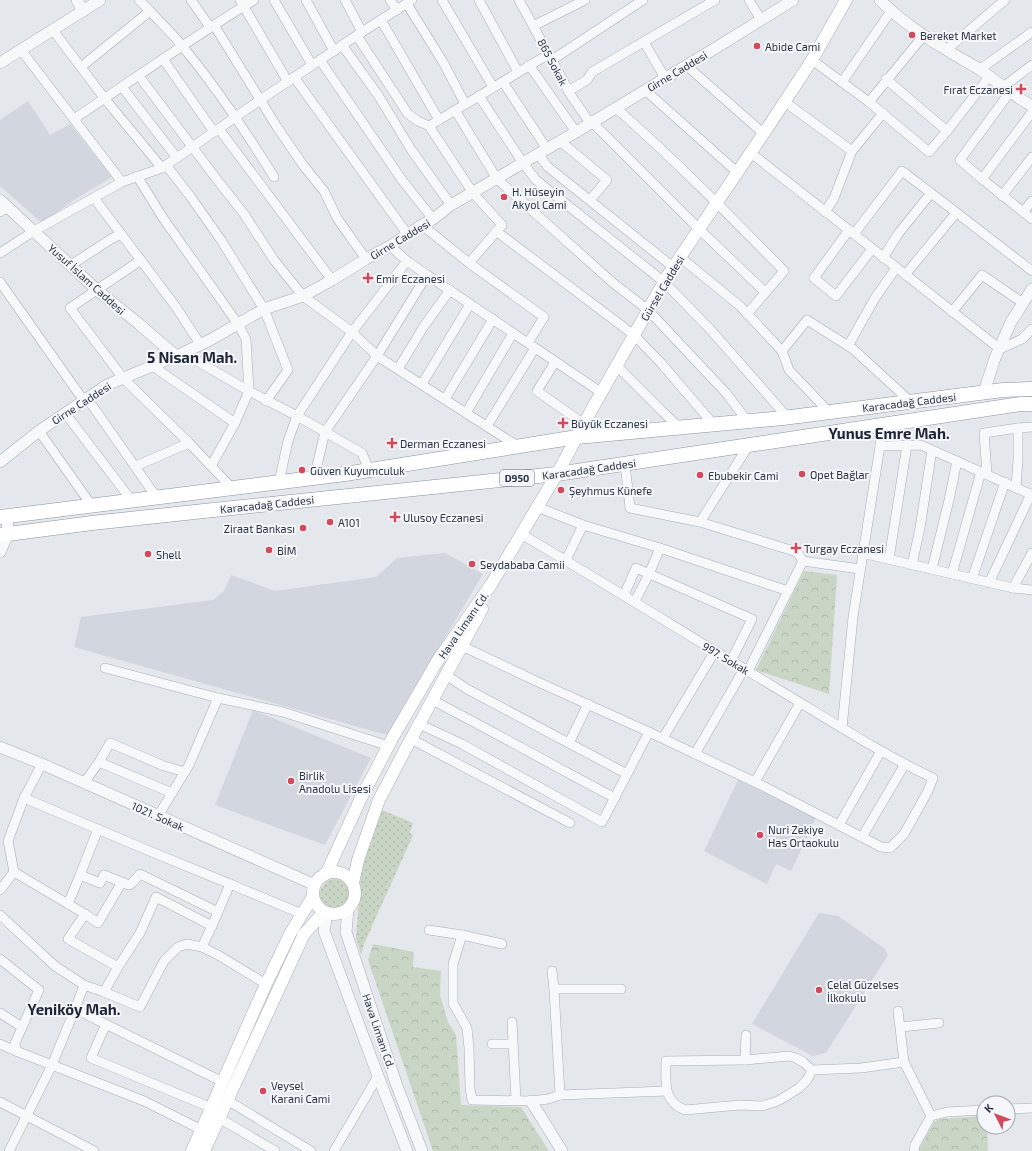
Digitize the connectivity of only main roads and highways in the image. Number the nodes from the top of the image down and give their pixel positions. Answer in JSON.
{"nodes":[{"id":1,"x":846,"y":0,"type":"edge"},
{"id":2,"x":1032,"y":389,"type":"edge"},
{"id":3,"x":1032,"y":404,"type":"edge"},
{"id":4,"x":577,"y":437,"type":"junction"},
{"id":5,"x":557,"y":474,"type":"junction"},
{"id":6,"x":4,"y":516,"type":"edge"},
{"id":7,"x":4,"y":534,"type":"edge"},
{"id":8,"x":492,"y":583,"type":"junction"},
{"id":9,"x":324,"y":875,"type":"junction"},
{"id":10,"x":353,"y":883,"type":"junction"},
{"id":11,"x":314,"y":891,"type":"junction"},
{"id":12,"x":326,"y":913,"type":"junction"},
{"id":13,"x":215,"y":1113,"type":"junction"},
{"id":14,"x":192,"y":1151,"type":"edge"},
{"id":15,"x":204,"y":1151,"type":"edge"}],
"edges":[{"from":1,"to":4,"type":"main road","name":"Gürsel Caddesi"},
{"from":2,"to":4,"type":"highway","name":"Karacadağ Caddesi"},
{"from":3,"to":5,"type":"highway","name":"Karacadağ Caddesi","number":"D950"},
{"from":4,"to":5,"type":"main road","name":"Gürsel Caddesi"},
{"from":4,"to":6,"type":"highway","name":"Karacadağ Caddesi"},
{"from":5,"to":7,"type":"highway","name":"Karacadağ Caddesi","number":"D950"},
{"from":5,"to":8,"type":"main road","name":"Gürsel Caddesi"},
{"from":8,"to":9,"type":"main road","name":"Hava Limanı Cd."},
{"from":8,"to":10,"type":"main road","name":"Hava Limanı Cd."},
{"from":9,"to":10,"type":"main road"},
{"from":9,"to":11,"type":"main road"},
{"from":10,"to":12,"type":"main road"},
{"from":11,"to":12,"type":"main road"},
{"from":11,"to":13,"type":"main road"},
{"from":12,"to":13,"type":"main road"},
{"from":13,"to":14,"type":"main road"},
{"from":13,"to":15,"type":"main road"}]}
